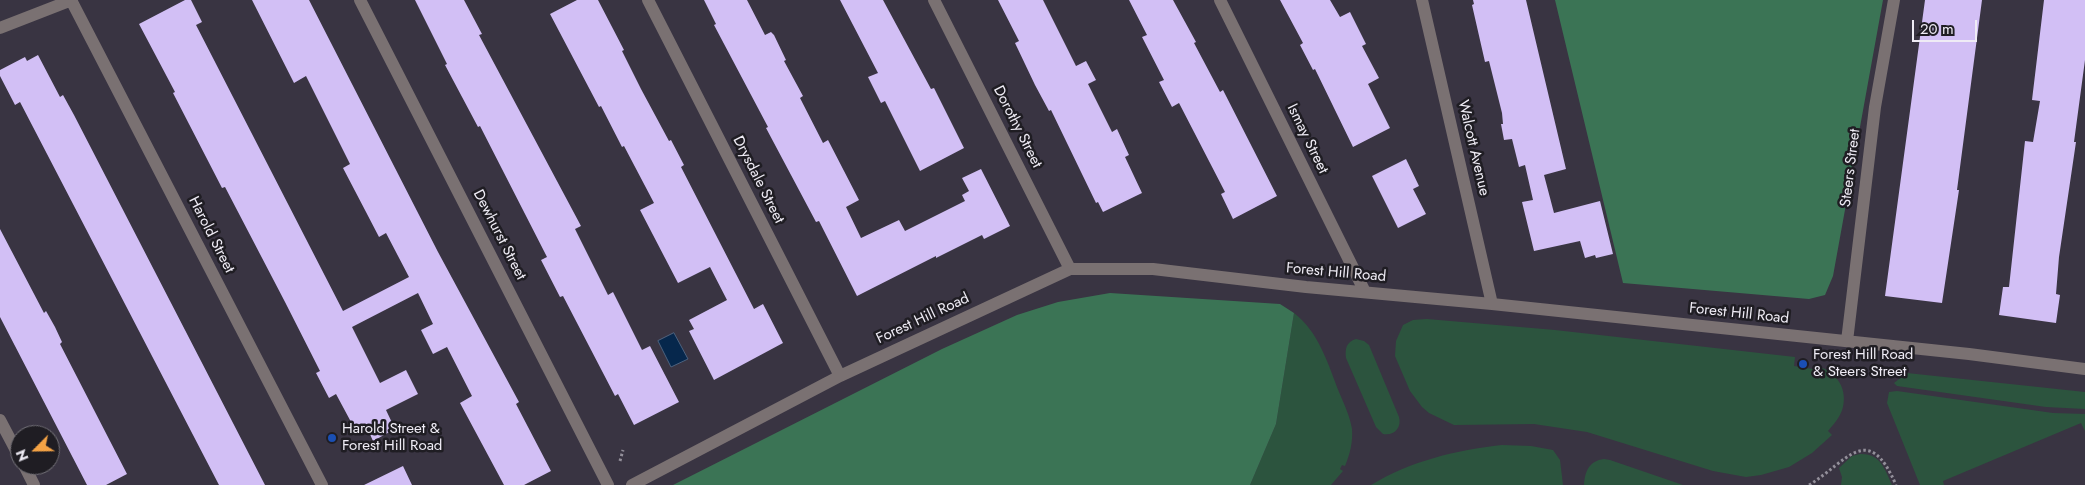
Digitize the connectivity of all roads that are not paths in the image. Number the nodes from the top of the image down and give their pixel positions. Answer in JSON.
{"nodes":[{"id":1,"x":72,"y":0,"type":"edge"},
{"id":2,"x":360,"y":0,"type":"edge"},
{"id":3,"x":648,"y":0,"type":"edge"},
{"id":4,"x":934,"y":0,"type":"edge"},
{"id":5,"x":1220,"y":0,"type":"edge"},
{"id":6,"x":1422,"y":0,"type":"edge"},
{"id":7,"x":1894,"y":0,"type":"edge"},
{"id":8,"x":0,"y":28,"type":"edge"},
{"id":9,"x":1070,"y":268,"type":"junction"},
{"id":10,"x":1364,"y":292,"type":"junction"},
{"id":11,"x":1492,"y":304,"type":"junction"},
{"id":12,"x":1848,"y":342,"type":"junction"},
{"id":13,"x":2085,"y":369,"type":"edge"},
{"id":14,"x":840,"y":376,"type":"junction"},
{"id":15,"x":0,"y":420,"type":"edge"},
{"id":16,"x":10,"y":439,"type":"edge"},
{"id":17,"x":322,"y":485,"type":"edge"},
{"id":18,"x":608,"y":485,"type":"edge"},
{"id":19,"x":632,"y":485,"type":"edge"}],
"edges":[{"from":1,"to":8,"type":"street"},
{"from":1,"to":17,"type":"street","name":"Harold Street"},
{"from":2,"to":18,"type":"street","name":"Dewhurst Street"},
{"from":3,"to":14,"type":"street","name":"Drysdale Street"},
{"from":4,"to":9,"type":"street","name":"Dorothy Street"},
{"from":5,"to":10,"type":"street","name":"Ismay Street"},
{"from":6,"to":11,"type":"street","name":"Walcott Avenue"},
{"from":7,"to":12,"type":"street","name":"Steers Street"},
{"from":9,"to":10,"type":"street","name":"Forest Hill Road"},
{"from":9,"to":14,"type":"street","name":"Forest Hill Road"},
{"from":10,"to":11,"type":"street","name":"Forest Hill Road"},
{"from":11,"to":12,"type":"street","name":"Forest Hill Road"},
{"from":12,"to":13,"type":"street","name":"Forest Hill Road"},
{"from":14,"to":19,"type":"street","name":"Forest Hill Road"},
{"from":15,"to":16,"type":"street"}]}
